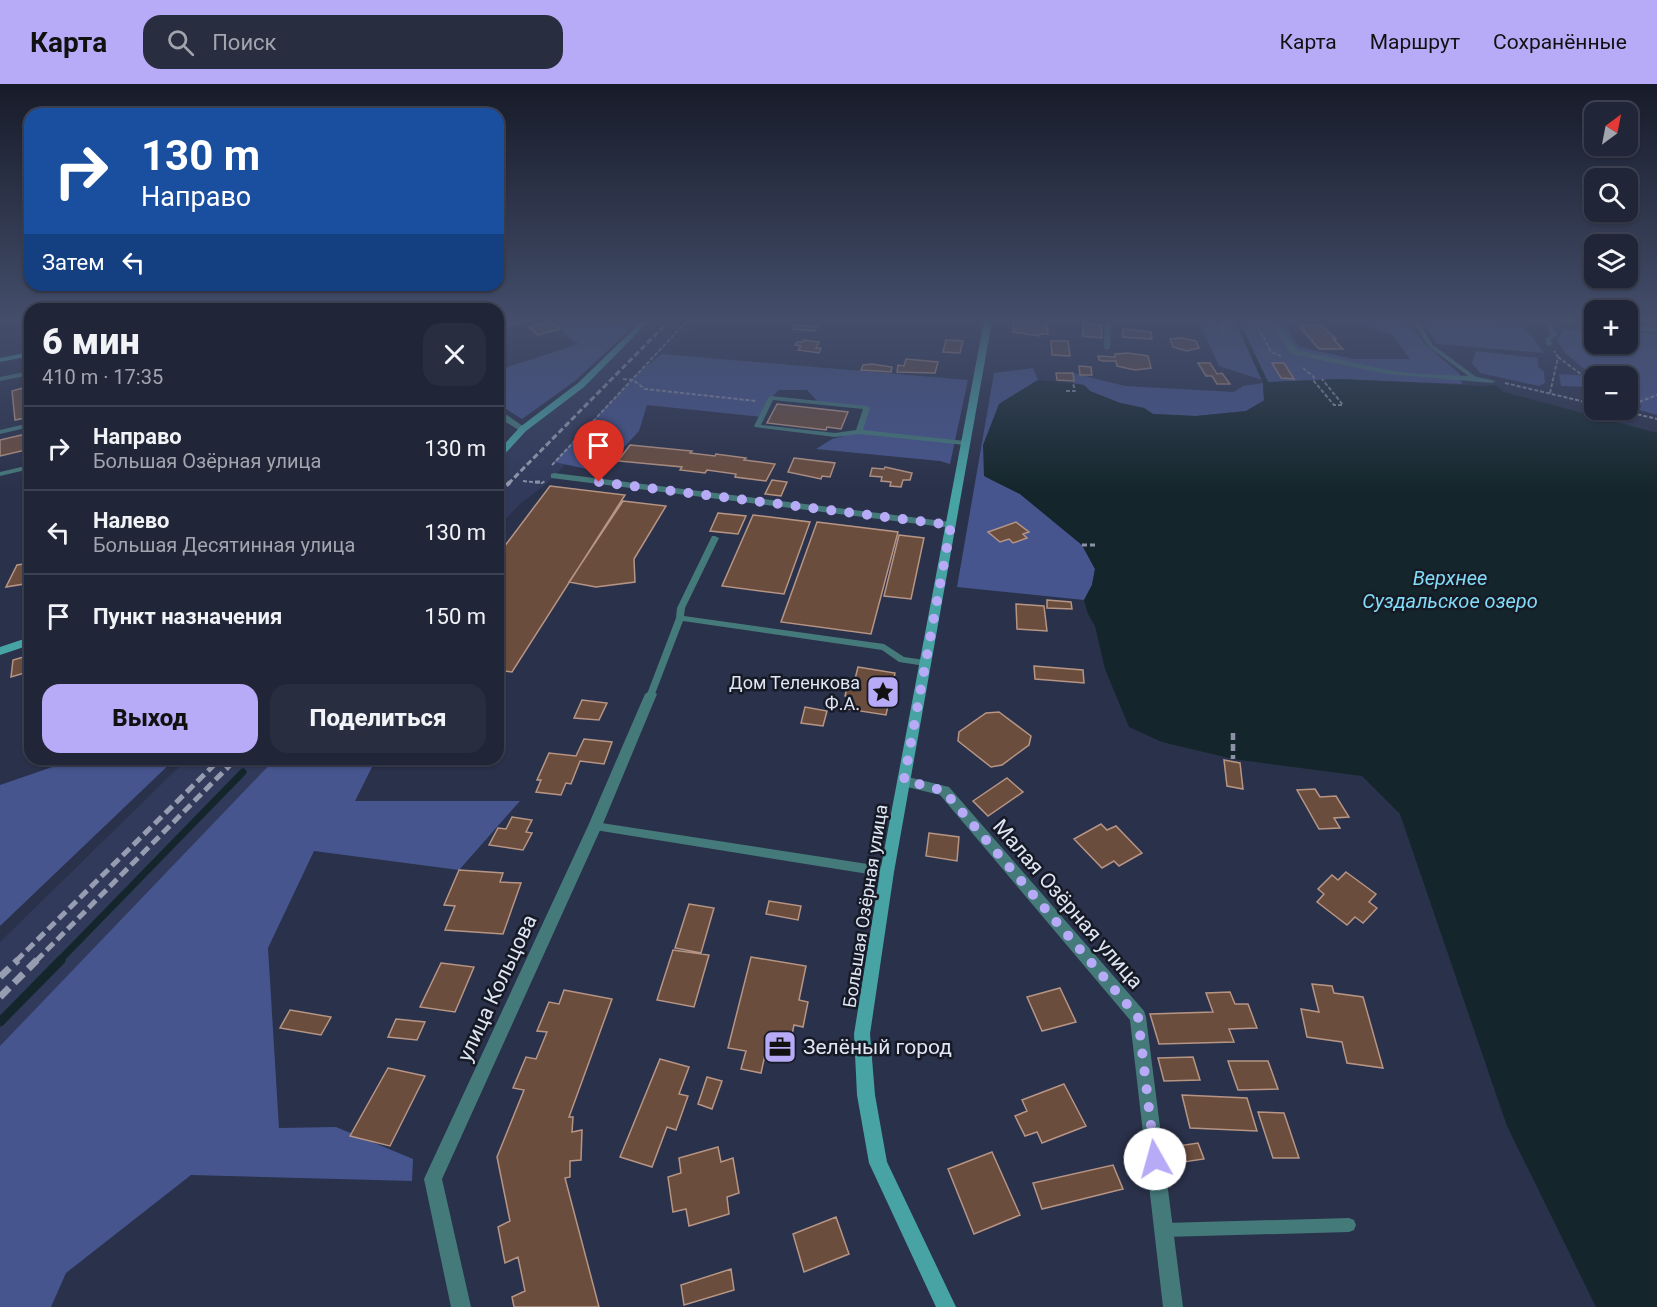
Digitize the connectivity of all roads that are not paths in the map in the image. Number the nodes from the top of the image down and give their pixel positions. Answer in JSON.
{"nodes":[{"id":1,"x":588,"y":378,"type":"edge"},
{"id":2,"x":977,"y":378,"type":"edge"},
{"id":3,"x":1478,"y":378,"type":"edge"},
{"id":4,"x":1492,"y":381,"type":"road end"},
{"id":5,"x":504,"y":417,"type":"edge"},
{"id":6,"x":24,"y":426,"type":"edge"},
{"id":7,"x":523,"y":429,"type":"junction"},
{"id":8,"x":0,"y":432,"type":"edge"},
{"id":9,"x":859,"y":432,"type":"junction"},
{"id":10,"x":965,"y":443,"type":"junction"},
{"id":11,"x":504,"y":450,"type":"edge"},
{"id":12,"x":24,"y":468,"type":"edge"},
{"id":13,"x":0,"y":474,"type":"edge"},
{"id":14,"x":554,"y":476,"type":"road end"},
{"id":15,"x":951,"y":525,"type":"junction"},
{"id":16,"x":715,"y":538,"type":"dead end"},
{"id":17,"x":680,"y":618,"type":"junction"},
{"id":18,"x":24,"y":643,"type":"edge"},
{"id":19,"x":0,"y":651,"type":"edge"},
{"id":20,"x":925,"y":663,"type":"junction"},
{"id":21,"x":651,"y":694,"type":"joint"},
{"id":22,"x":904,"y":780,"type":"junction"},
{"id":23,"x":595,"y":826,"type":"junction"},
{"id":24,"x":887,"y":872,"type":"junction"},
{"id":25,"x":1349,"y":1226,"type":"dead end"},
{"id":26,"x":1164,"y":1230,"type":"junction"},
{"id":27,"x":461,"y":1307,"type":"edge"},
{"id":28,"x":946,"y":1307,"type":"edge"},
{"id":29,"x":1173,"y":1307,"type":"edge"}],
"edges":[{"from":1,"to":7,"type":"street"},
{"from":2,"to":10,"type":"street","name":"Большая Озёрная улица"},
{"from":3,"to":4,"type":"street"},
{"from":5,"to":7,"type":"street"},
{"from":6,"to":8,"type":"lane"},
{"from":7,"to":11,"type":"street"},
{"from":9,"to":9,"type":"lane"},
{"from":9,"to":10,"type":"lane"},
{"from":10,"to":15,"type":"street","name":"Большая Озёрная улица"},
{"from":12,"to":13,"type":"lane"},
{"from":14,"to":15,"type":"street"},
{"from":15,"to":20,"type":"street","name":"Большая Озёрная улица"},
{"from":16,"to":17,"type":"lane"},
{"from":17,"to":20,"type":"lane"},
{"from":17,"to":21,"type":"lane"},
{"from":18,"to":19,"type":"street"},
{"from":20,"to":22,"type":"street","name":"Большая Озёрная улица"},
{"from":21,"to":23,"type":"street","name":"улица Кольцова"},
{"from":22,"to":24,"type":"street","name":"Большая Озёрная улица"},
{"from":22,"to":26,"type":"street","name":"Малая Озёрная улица"},
{"from":23,"to":24,"type":"lane"},
{"from":23,"to":27,"type":"street","name":"улица Кольцова"},
{"from":24,"to":28,"type":"street","name":"Большая Озёрная улица"},
{"from":25,"to":26,"type":"lane"},
{"from":26,"to":29,"type":"street","name":"Малая Озёрная улица"}]}
